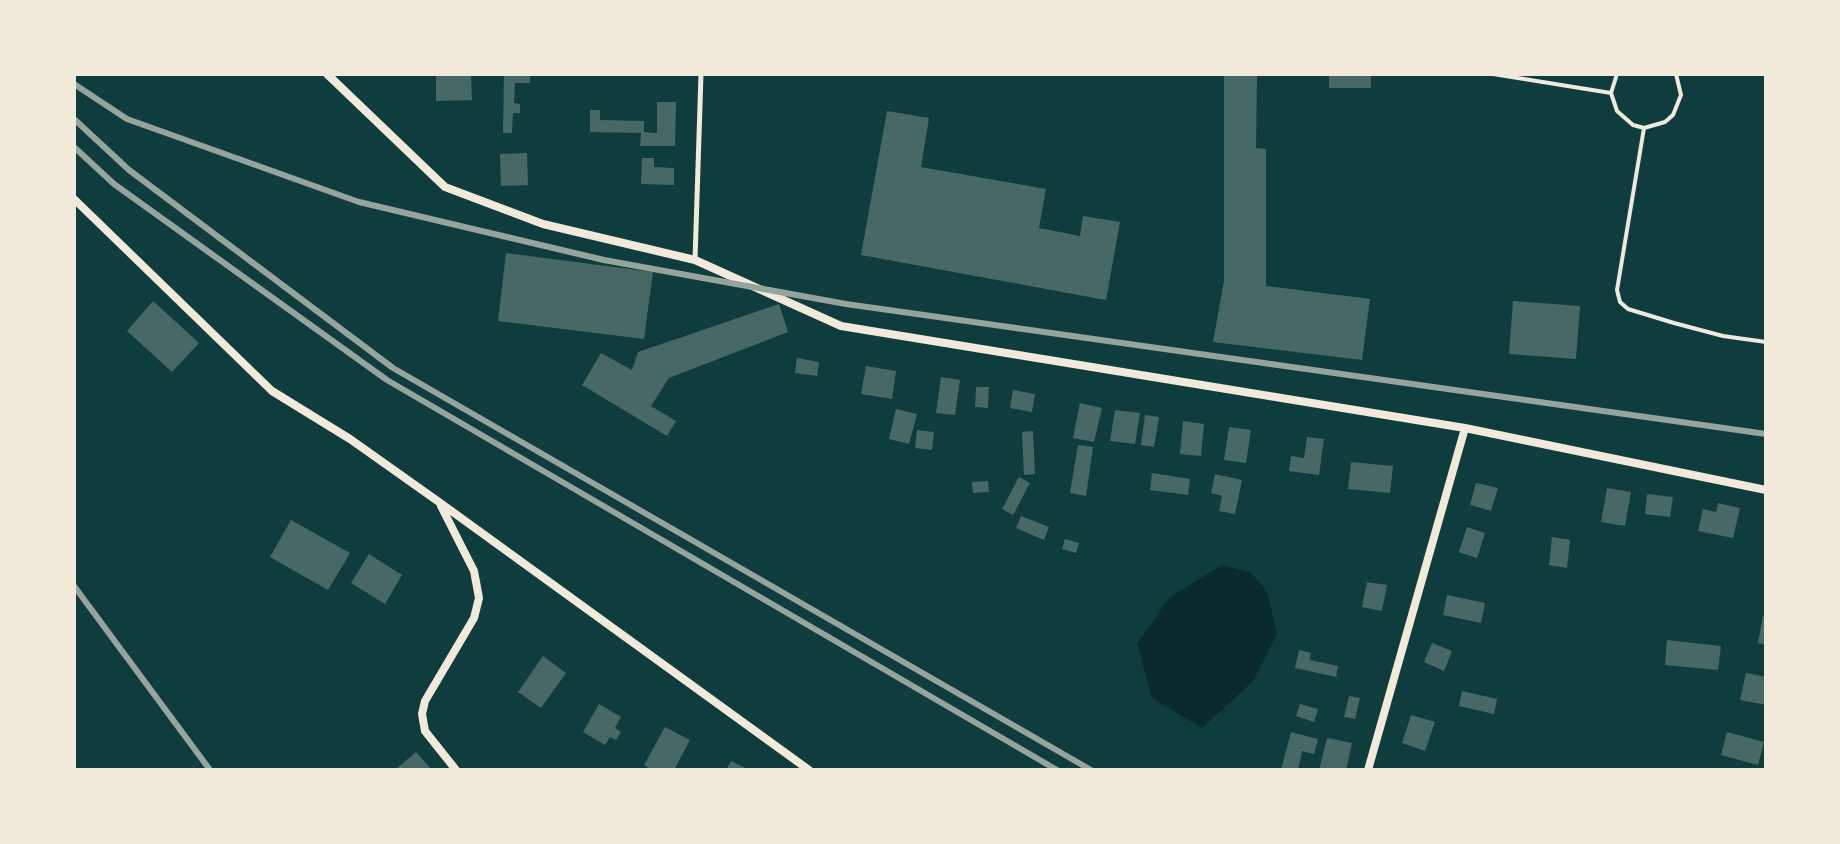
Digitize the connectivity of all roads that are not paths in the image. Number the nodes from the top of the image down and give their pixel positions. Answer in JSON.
{"nodes":[{"id":1,"x":327,"y":74,"type":"edge"},
{"id":2,"x":701,"y":74,"type":"edge"},
{"id":3,"x":74,"y":199,"type":"edge"},
{"id":4,"x":695,"y":260,"type":"junction"},
{"id":5,"x":1465,"y":428,"type":"junction"},
{"id":6,"x":1766,"y":490,"type":"edge"},
{"id":7,"x":439,"y":502,"type":"junction"},
{"id":8,"x":456,"y":770,"type":"edge"},
{"id":9,"x":809,"y":770,"type":"edge"},
{"id":10,"x":1368,"y":770,"type":"edge"}],
"edges":[{"from":1,"to":4,"type":"street"},
{"from":2,"to":4,"type":"lane"},
{"from":3,"to":7,"type":"street"},
{"from":4,"to":5,"type":"street"},
{"from":5,"to":6,"type":"street"},
{"from":5,"to":10,"type":"street"},
{"from":7,"to":8,"type":"street"},
{"from":7,"to":9,"type":"street"}]}
